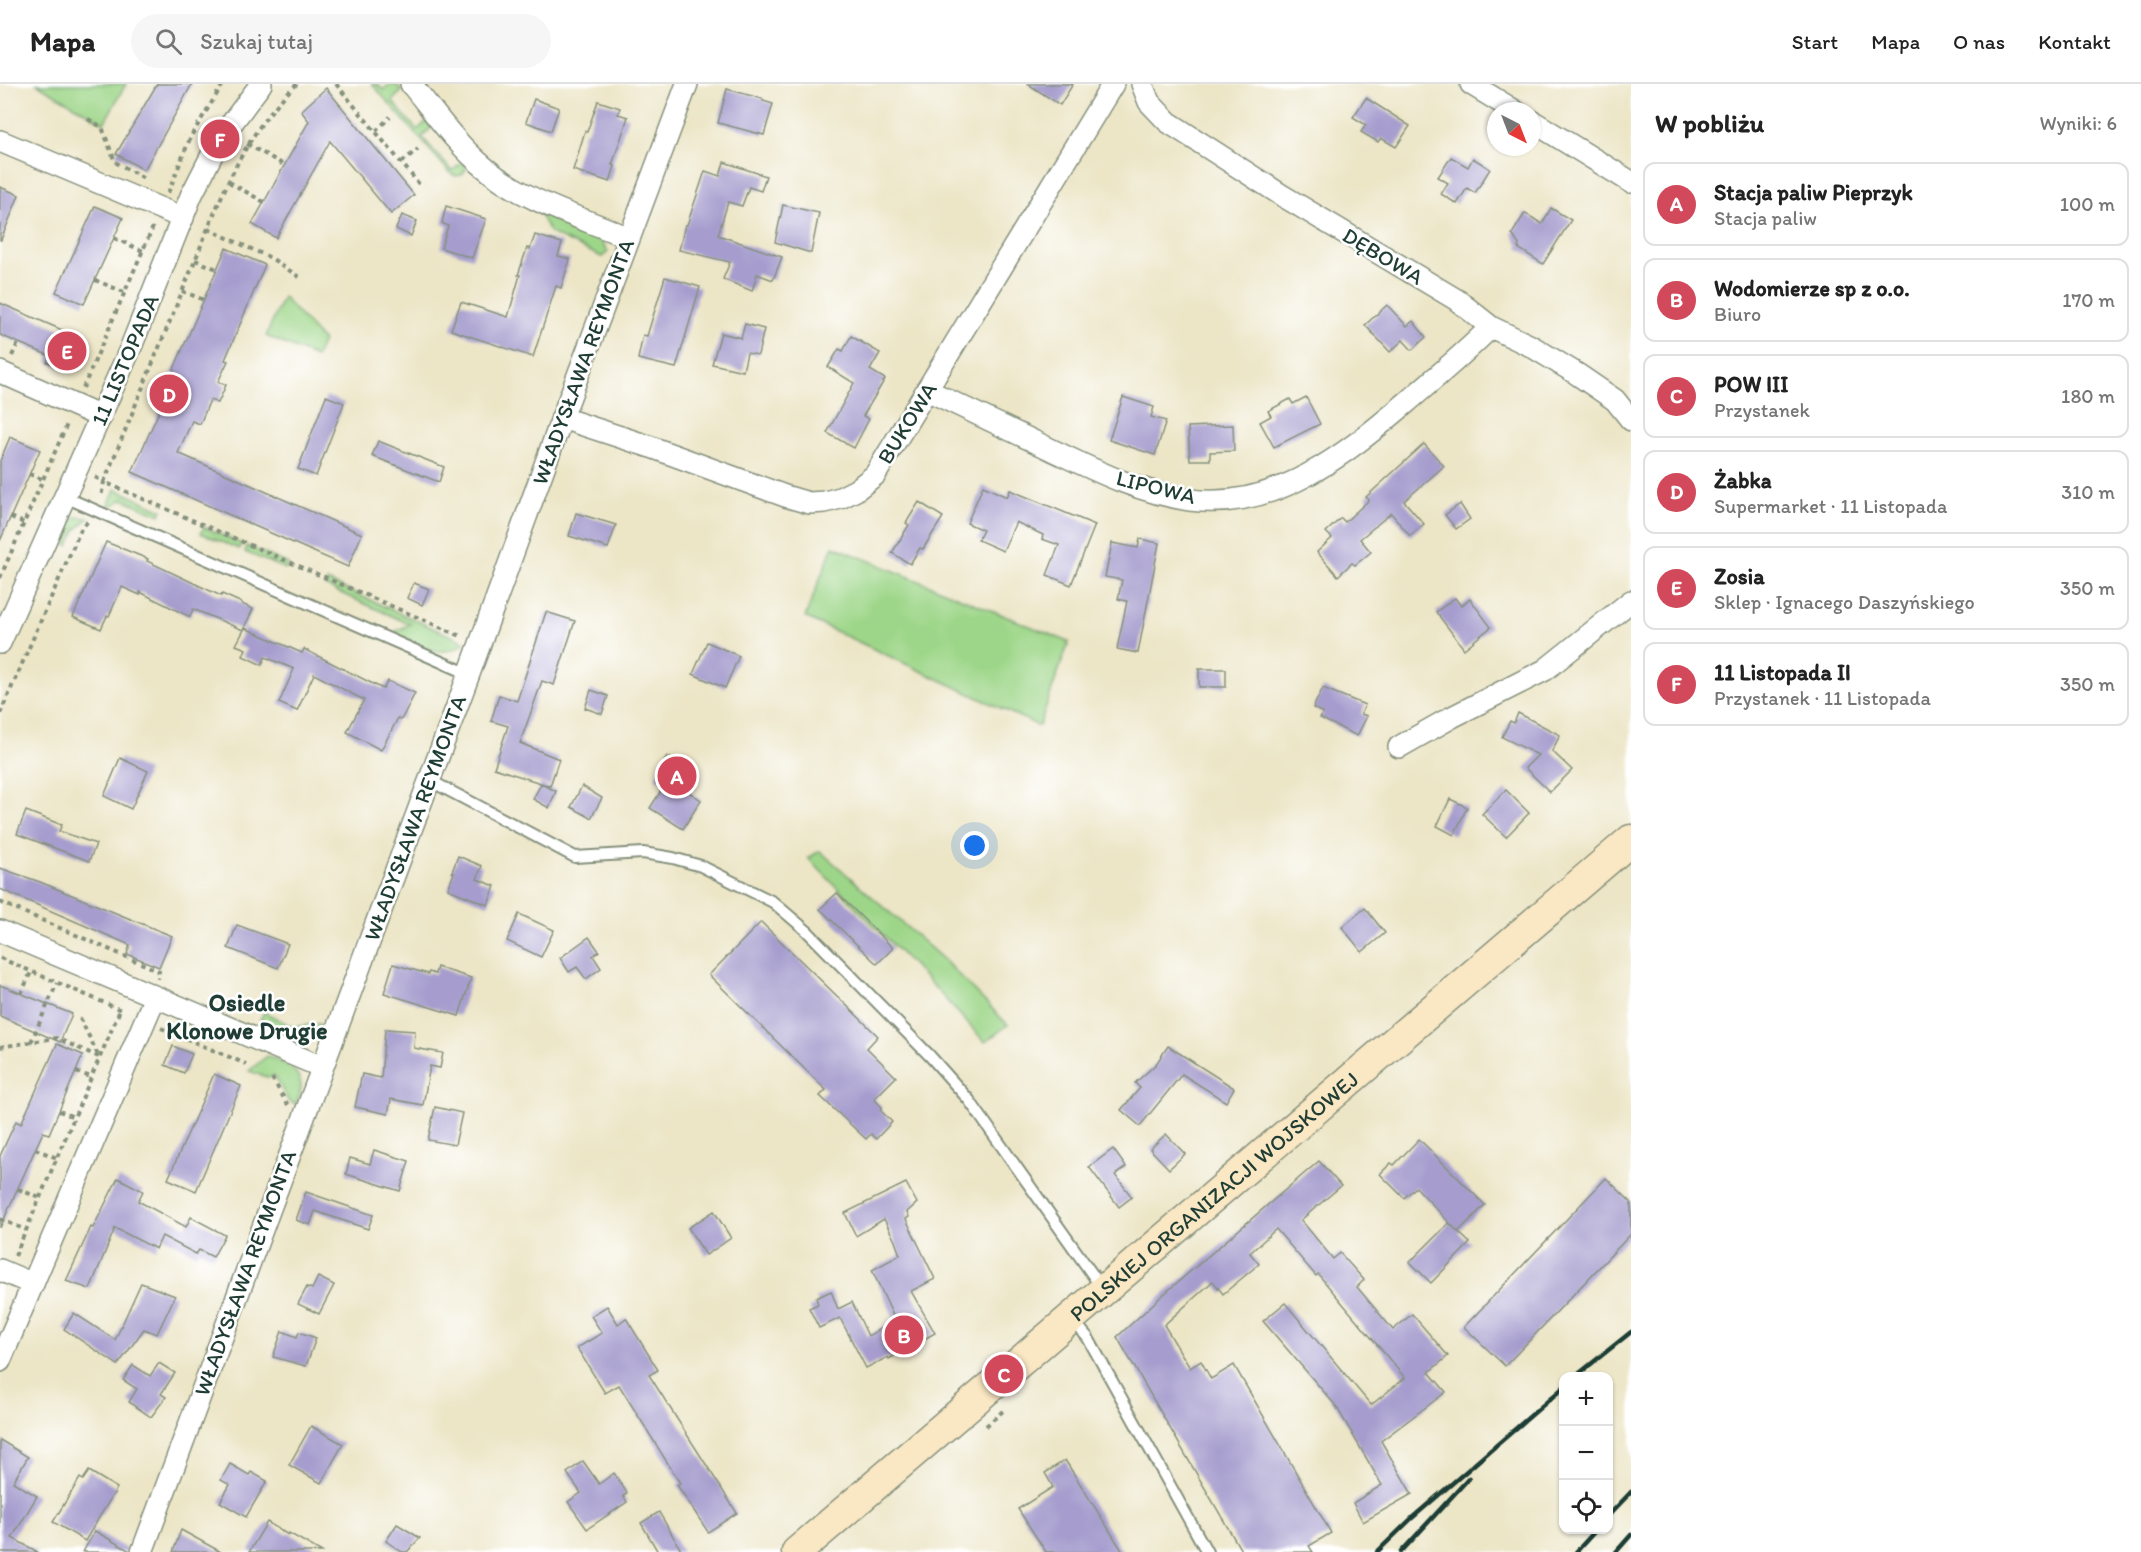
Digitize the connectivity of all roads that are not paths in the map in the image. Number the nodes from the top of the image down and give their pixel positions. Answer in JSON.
{"nodes":[{"id":1,"x":261,"y":84,"type":"edge"},
{"id":2,"x":411,"y":84,"type":"edge"},
{"id":3,"x":687,"y":84,"type":"edge"},
{"id":4,"x":1113,"y":84,"type":"edge"},
{"id":5,"x":1142,"y":84,"type":"edge"},
{"id":6,"x":1471,"y":84,"type":"edge"},
{"id":7,"x":1500,"y":102,"type":"edge"},
{"id":8,"x":1541,"y":127,"type":"edge"},
{"id":9,"x":0,"y":141,"type":"edge"},
{"id":10,"x":1631,"y":182,"type":"edge"},
{"id":11,"x":183,"y":218,"type":"junction"},
{"id":12,"x":629,"y":238,"type":"junction"},
{"id":13,"x":1491,"y":327,"type":"junction"},
{"id":14,"x":0,"y":372,"type":"edge"},
{"id":15,"x":927,"y":390,"type":"junction"},
{"id":16,"x":101,"y":417,"type":"junction"},
{"id":17,"x":562,"y":418,"type":"junction"},
{"id":18,"x":1631,"y":420,"type":"edge"},
{"id":19,"x":65,"y":497,"type":"junction"},
{"id":20,"x":1631,"y":601,"type":"edge"},
{"id":21,"x":2,"y":632,"type":"edge"},
{"id":22,"x":469,"y":674,"type":"junction"},
{"id":23,"x":1399,"y":747,"type":"dead end"},
{"id":24,"x":429,"y":780,"type":"junction"},
{"id":25,"x":1631,"y":840,"type":"edge"},
{"id":26,"x":0,"y":931,"type":"edge"},
{"id":27,"x":155,"y":997,"type":"junction"},
{"id":28,"x":322,"y":1067,"type":"junction"},
{"id":29,"x":4,"y":1272,"type":"edge"},
{"id":30,"x":33,"y":1284,"type":"junction"},
{"id":31,"x":1103,"y":1289,"type":"junction"},
{"id":32,"x":1071,"y":1317,"type":"junction"},
{"id":33,"x":0,"y":1361,"type":"edge"},
{"id":34,"x":142,"y":1552,"type":"edge"},
{"id":35,"x":797,"y":1552,"type":"edge"},
{"id":36,"x":1207,"y":1552,"type":"edge"}],
"edges":[{"from":1,"to":11,"type":"street","name":"11 LISTOPADA"},
{"from":2,"to":12,"type":"street"},
{"from":3,"to":12,"type":"street","name":"WŁADYSŁAWA REYMONTA"},
{"from":4,"to":15,"type":"street","name":"BUKOWA"},
{"from":5,"to":13,"type":"street","name":"DĘBOWA"},
{"from":6,"to":7,"type":"street"},
{"from":8,"to":10,"type":"street"},
{"from":9,"to":11,"type":"street"},
{"from":11,"to":16,"type":"street","name":"11 LISTOPADA"},
{"from":12,"to":17,"type":"street","name":"WŁADYSŁAWA REYMONTA"},
{"from":13,"to":15,"type":"street","name":"LIPOWA"},
{"from":13,"to":18,"type":"street","name":"DĘBOWA"},
{"from":14,"to":16,"type":"street"},
{"from":15,"to":17,"type":"street","name":"BUKOWA"},
{"from":16,"to":19,"type":"street","name":"11 LISTOPADA"},
{"from":17,"to":22,"type":"street","name":"WŁADYSŁAWA REYMONTA"},
{"from":19,"to":21,"type":"street","name":"11 LISTOPADA"},
{"from":19,"to":22,"type":"lane"},
{"from":20,"to":23,"type":"street"},
{"from":22,"to":24,"type":"street","name":"WŁADYSŁAWA REYMONTA"},
{"from":24,"to":28,"type":"street","name":"WŁADYSŁAWA REYMONTA"},
{"from":24,"to":31,"type":"lane"},
{"from":25,"to":31,"type":"main road","name":"POLSKIEJ ORGANIZACJI WOJSKOWEJ"},
{"from":26,"to":27,"type":"street"},
{"from":27,"to":28,"type":"street"},
{"from":27,"to":30,"type":"street"},
{"from":28,"to":34,"type":"street","name":"WŁADYSŁAWA REYMONTA"},
{"from":29,"to":30,"type":"street"},
{"from":30,"to":33,"type":"street"},
{"from":31,"to":32,"type":"main road","name":"POLSKIEJ ORGANIZACJI WOJSKOWEJ"},
{"from":32,"to":35,"type":"main road","name":"POLSKIEJ ORGANIZACJI WOJSKOWEJ"},
{"from":32,"to":36,"type":"lane"}]}
